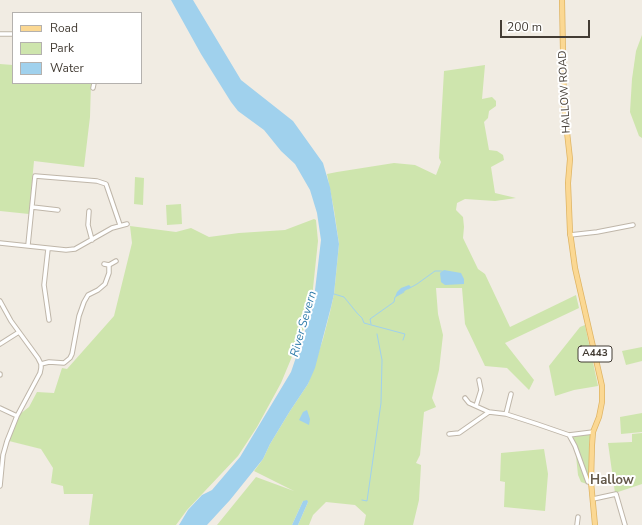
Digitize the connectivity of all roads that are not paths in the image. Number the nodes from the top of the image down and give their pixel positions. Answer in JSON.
{"nodes":[{"id":1,"x":562,"y":0,"type":"edge"},
{"id":2,"x":0,"y":34,"type":"edge"},
{"id":3,"x":12,"y":34,"type":"edge"},
{"id":4,"x":94,"y":84,"type":"edge"},
{"id":5,"x":93,"y":88,"type":"dead end"},
{"id":6,"x":32,"y":207,"type":"junction"},
{"id":7,"x":58,"y":210,"type":"dead end"},
{"id":8,"x":89,"y":210,"type":"dead end"},
{"id":9,"x":127,"y":224,"type":"dead end"},
{"id":10,"x":633,"y":224,"type":"dead end"},
{"id":11,"x":120,"y":225,"type":"junction"},
{"id":12,"x":570,"y":235,"type":"junction"},
{"id":13,"x":92,"y":240,"type":"junction"},
{"id":14,"x":0,"y":243,"type":"edge"},
{"id":15,"x":28,"y":246,"type":"junction"},
{"id":16,"x":48,"y":248,"type":"junction"},
{"id":17,"x":116,"y":260,"type":"dead end"},
{"id":18,"x":104,"y":264,"type":"dead end"},
{"id":19,"x":109,"y":265,"type":"junction"},
{"id":20,"x":0,"y":300,"type":"edge"},
{"id":21,"x":49,"y":320,"type":"dead end"},
{"id":22,"x":19,"y":332,"type":"junction"},
{"id":23,"x":0,"y":344,"type":"edge"},
{"id":24,"x":41,"y":364,"type":"junction"},
{"id":25,"x":479,"y":380,"type":"dead end"},
{"id":26,"x":511,"y":394,"type":"dead end"},
{"id":27,"x":466,"y":398,"type":"dead end"},
{"id":28,"x":476,"y":406,"type":"junction"},
{"id":29,"x":0,"y":408,"type":"edge"},
{"id":30,"x":489,"y":412,"type":"junction"},
{"id":31,"x":506,"y":414,"type":"junction"},
{"id":32,"x":17,"y":416,"type":"junction"},
{"id":33,"x":593,"y":432,"type":"junction"},
{"id":34,"x":449,"y":434,"type":"dead end"},
{"id":35,"x":569,"y":435,"type":"junction"},
{"id":36,"x":1,"y":471,"type":"edge"},
{"id":37,"x":591,"y":482,"type":"junction"},
{"id":38,"x":0,"y":486,"type":"edge"},
{"id":39,"x":593,"y":499,"type":"junction"},
{"id":40,"x":578,"y":517,"type":"dead end"},
{"id":41,"x":577,"y":525,"type":"edge"},
{"id":42,"x":595,"y":525,"type":"edge"},
{"id":43,"x":625,"y":525,"type":"edge"}],
"edges":[{"from":1,"to":12,"type":"main road","name":"HALLOW ROAD","number":"A443"},
{"from":2,"to":3,"type":"street"},
{"from":4,"to":5,"type":"street"},
{"from":6,"to":7,"type":"street"},
{"from":6,"to":11,"type":"street"},
{"from":6,"to":15,"type":"street"},
{"from":8,"to":13,"type":"street"},
{"from":9,"to":11,"type":"street"},
{"from":10,"to":12,"type":"street"},
{"from":11,"to":13,"type":"street"},
{"from":12,"to":33,"type":"main road","number":"A443"},
{"from":13,"to":16,"type":"street"},
{"from":14,"to":15,"type":"street"},
{"from":15,"to":16,"type":"street"},
{"from":16,"to":21,"type":"street"},
{"from":17,"to":19,"type":"street"},
{"from":18,"to":19,"type":"street"},
{"from":19,"to":24,"type":"street"},
{"from":20,"to":22,"type":"street"},
{"from":22,"to":23,"type":"street"},
{"from":22,"to":24,"type":"street"},
{"from":24,"to":32,"type":"street"},
{"from":25,"to":28,"type":"street"},
{"from":26,"to":31,"type":"street"},
{"from":27,"to":28,"type":"street"},
{"from":28,"to":30,"type":"street"},
{"from":29,"to":32,"type":"street"},
{"from":30,"to":31,"type":"street"},
{"from":30,"to":34,"type":"street"},
{"from":31,"to":35,"type":"street"},
{"from":32,"to":36,"type":"street"},
{"from":33,"to":35,"type":"street"},
{"from":33,"to":37,"type":"main road","number":"A443"},
{"from":35,"to":37,"type":"street"},
{"from":36,"to":38,"type":"street"},
{"from":37,"to":39,"type":"main road","number":"A443"},
{"from":39,"to":42,"type":"main road","number":"A443"},
{"from":39,"to":43,"type":"street"},
{"from":40,"to":41,"type":"street"}]}
